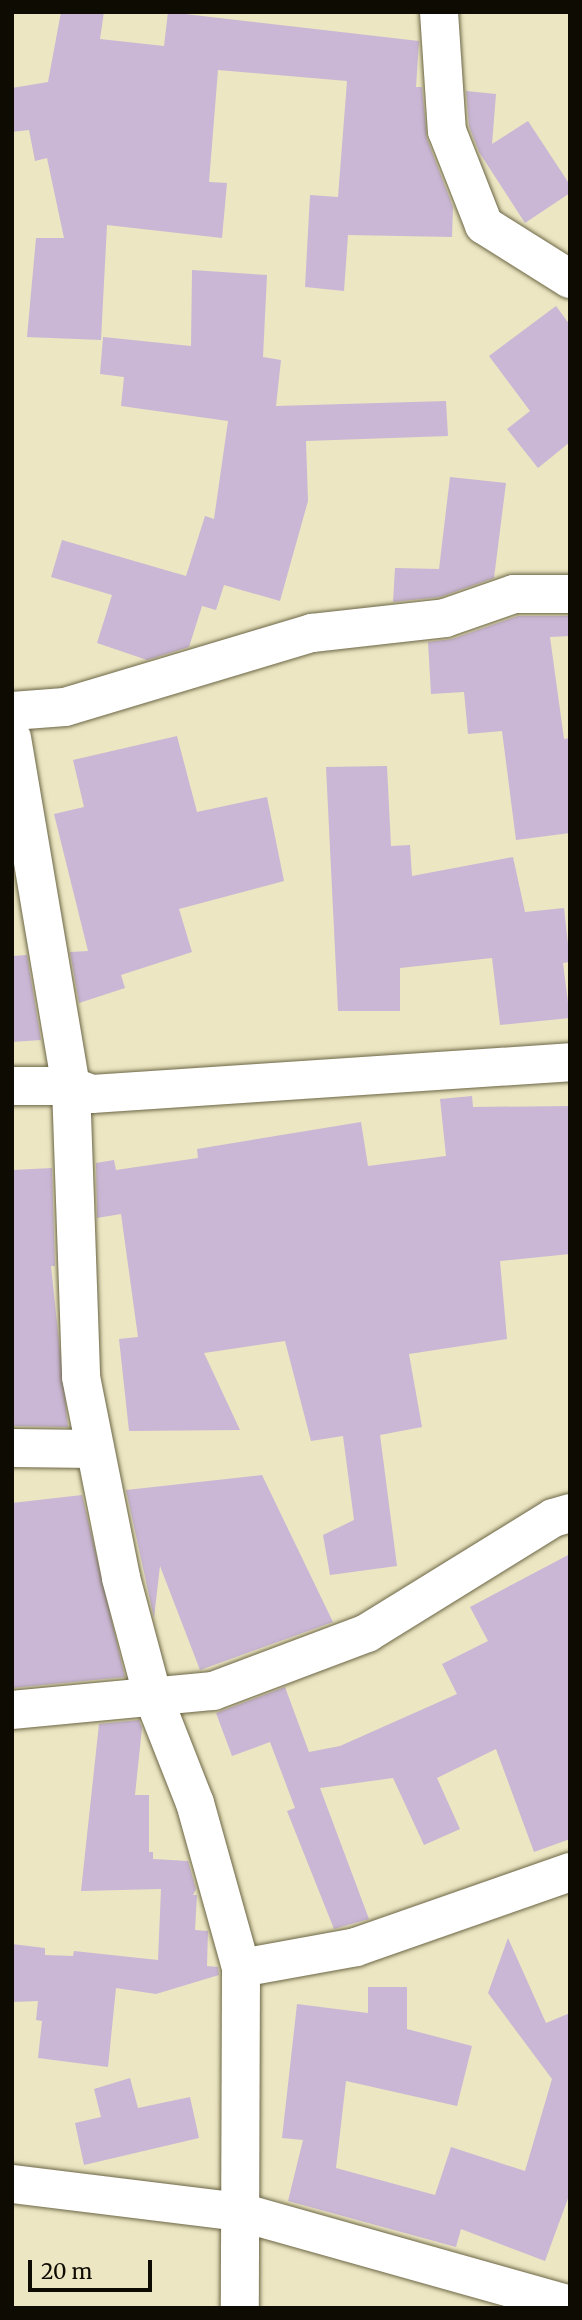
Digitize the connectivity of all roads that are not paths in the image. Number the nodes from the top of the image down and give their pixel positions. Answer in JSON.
{"nodes":[{"id":1,"x":439,"y":12,"type":"edge"},
{"id":2,"x":570,"y":279,"type":"edge"},
{"id":3,"x":570,"y":594,"type":"edge"},
{"id":4,"x":12,"y":711,"type":"edge"},
{"id":5,"x":12,"y":738,"type":"edge"},
{"id":6,"x":570,"y":1062,"type":"edge"},
{"id":7,"x":12,"y":1086,"type":"edge"},
{"id":8,"x":71,"y":1086,"type":"junction"},
{"id":9,"x":12,"y":1448,"type":"edge"},
{"id":10,"x":95,"y":1450,"type":"junction"},
{"id":11,"x":570,"y":1513,"type":"edge"},
{"id":12,"x":152,"y":1694,"type":"junction"},
{"id":13,"x":12,"y":1710,"type":"edge"},
{"id":14,"x":570,"y":1872,"type":"edge"},
{"id":15,"x":241,"y":1968,"type":"junction"},
{"id":16,"x":12,"y":2185,"type":"edge"},
{"id":17,"x":240,"y":2212,"type":"junction"},
{"id":18,"x":570,"y":2305,"type":"edge"},
{"id":19,"x":240,"y":2308,"type":"edge"}],
"edges":[{"from":1,"to":2,"type":"street"},
{"from":3,"to":4,"type":"street"},
{"from":5,"to":8,"type":"street"},
{"from":6,"to":8,"type":"street"},
{"from":7,"to":8,"type":"street"},
{"from":8,"to":10,"type":"street"},
{"from":9,"to":10,"type":"street"},
{"from":10,"to":12,"type":"street"},
{"from":11,"to":12,"type":"street"},
{"from":12,"to":13,"type":"street"},
{"from":12,"to":15,"type":"street"},
{"from":14,"to":15,"type":"street"},
{"from":15,"to":17,"type":"street"},
{"from":16,"to":17,"type":"street"},
{"from":17,"to":18,"type":"street"},
{"from":17,"to":19,"type":"street"}]}
